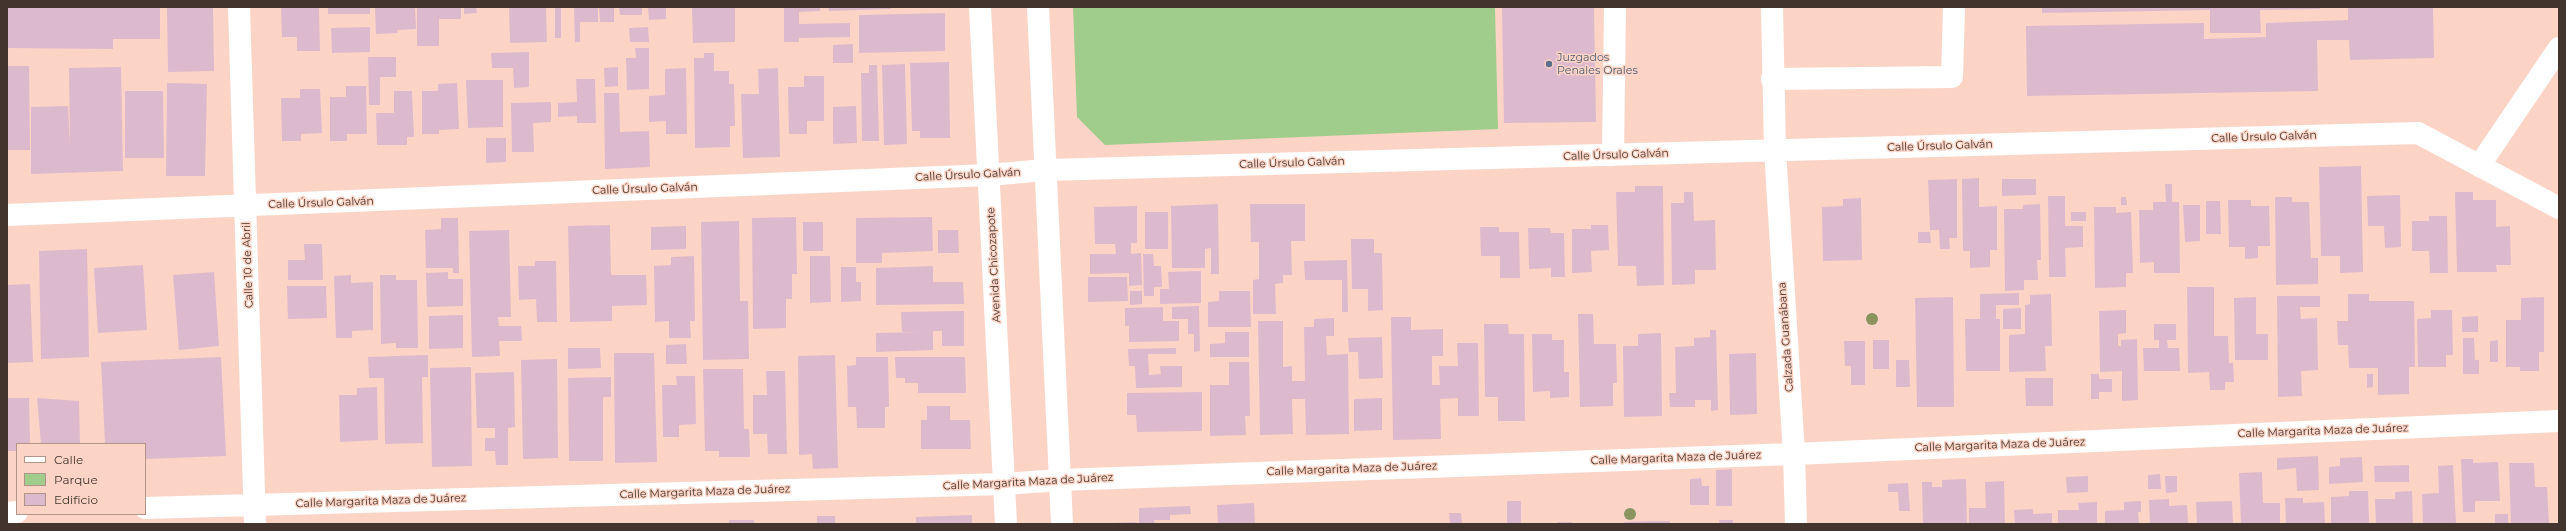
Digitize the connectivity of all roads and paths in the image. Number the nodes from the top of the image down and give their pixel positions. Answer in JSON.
{"nodes":[{"id":1,"x":239,"y":7,"type":"edge"},
{"id":2,"x":980,"y":7,"type":"edge"},
{"id":3,"x":1038,"y":7,"type":"edge"},
{"id":4,"x":1615,"y":7,"type":"edge"},
{"id":5,"x":1772,"y":7,"type":"edge"},
{"id":6,"x":1954,"y":7,"type":"edge"},
{"id":7,"x":2559,"y":48,"type":"edge"},
{"id":8,"x":1772,"y":79,"type":"junction"},
{"id":9,"x":1775,"y":150,"type":"junction"},
{"id":10,"x":1614,"y":155,"type":"junction"},
{"id":11,"x":2479,"y":166,"type":"junction"},
{"id":12,"x":1045,"y":170,"type":"junction"},
{"id":13,"x":989,"y":175,"type":"junction"},
{"id":14,"x":246,"y":206,"type":"junction"},
{"id":15,"x":2559,"y":208,"type":"edge"},
{"id":16,"x":7,"y":215,"type":"edge"},
{"id":17,"x":2559,"y":421,"type":"edge"},
{"id":18,"x":1794,"y":454,"type":"junction"},
{"id":19,"x":1060,"y":480,"type":"junction"},
{"id":20,"x":1005,"y":484,"type":"junction"},
{"id":21,"x":146,"y":508,"type":"edge"},
{"id":22,"x":254,"y":514,"type":"edge"},
{"id":23,"x":1006,"y":524,"type":"edge"},
{"id":24,"x":1062,"y":524,"type":"edge"},
{"id":25,"x":1796,"y":524,"type":"edge"}],
"edges":[{"from":1,"to":14,"type":"street","name":"Calle 10 de Abril"},
{"from":2,"to":13,"type":"street","name":"Avenida Chicozapote"},
{"from":3,"to":12,"type":"street"},
{"from":4,"to":10,"type":"street"},
{"from":5,"to":8,"type":"street","name":"Calzada Guanábana"},
{"from":6,"to":8,"type":"street"},
{"from":7,"to":11,"type":"street"},
{"from":8,"to":9,"type":"street","name":"Calzada Guanábana"},
{"from":9,"to":10,"type":"street","name":"Calle Úrsulo Galván"},
{"from":9,"to":11,"type":"street","name":"Calle Úrsulo Galván"},
{"from":9,"to":18,"type":"street","name":"Calzada Guanábana"},
{"from":10,"to":12,"type":"street","name":"Calle Úrsulo Galván"},
{"from":11,"to":15,"type":"street","name":"Calle Úrsulo Galván"},
{"from":12,"to":13,"type":"street","name":"Calle Úrsulo Galván"},
{"from":12,"to":19,"type":"street"},
{"from":13,"to":14,"type":"street","name":"Calle Úrsulo Galván"},
{"from":13,"to":20,"type":"street","name":"Avenida Chicozapote"},
{"from":14,"to":16,"type":"street","name":"Calle Úrsulo Galván"},
{"from":14,"to":22,"type":"street","name":"Calle 10 de Abril"},
{"from":17,"to":18,"type":"street","name":"Calle Margarita Maza de Juárez"},
{"from":18,"to":19,"type":"street","name":"Calle Margarita Maza de Juárez"},
{"from":18,"to":25,"type":"street","name":"Calzada Guanábana"},
{"from":19,"to":20,"type":"street","name":"Calle Margarita Maza de Juárez"},
{"from":19,"to":24,"type":"street"},
{"from":20,"to":22,"type":"street","name":"Calle Margarita Maza de Juárez"},
{"from":20,"to":23,"type":"street","name":"Avenida Chicozapote"},
{"from":21,"to":22,"type":"street","name":"Calle Margarita Maza de Juárez"}]}
